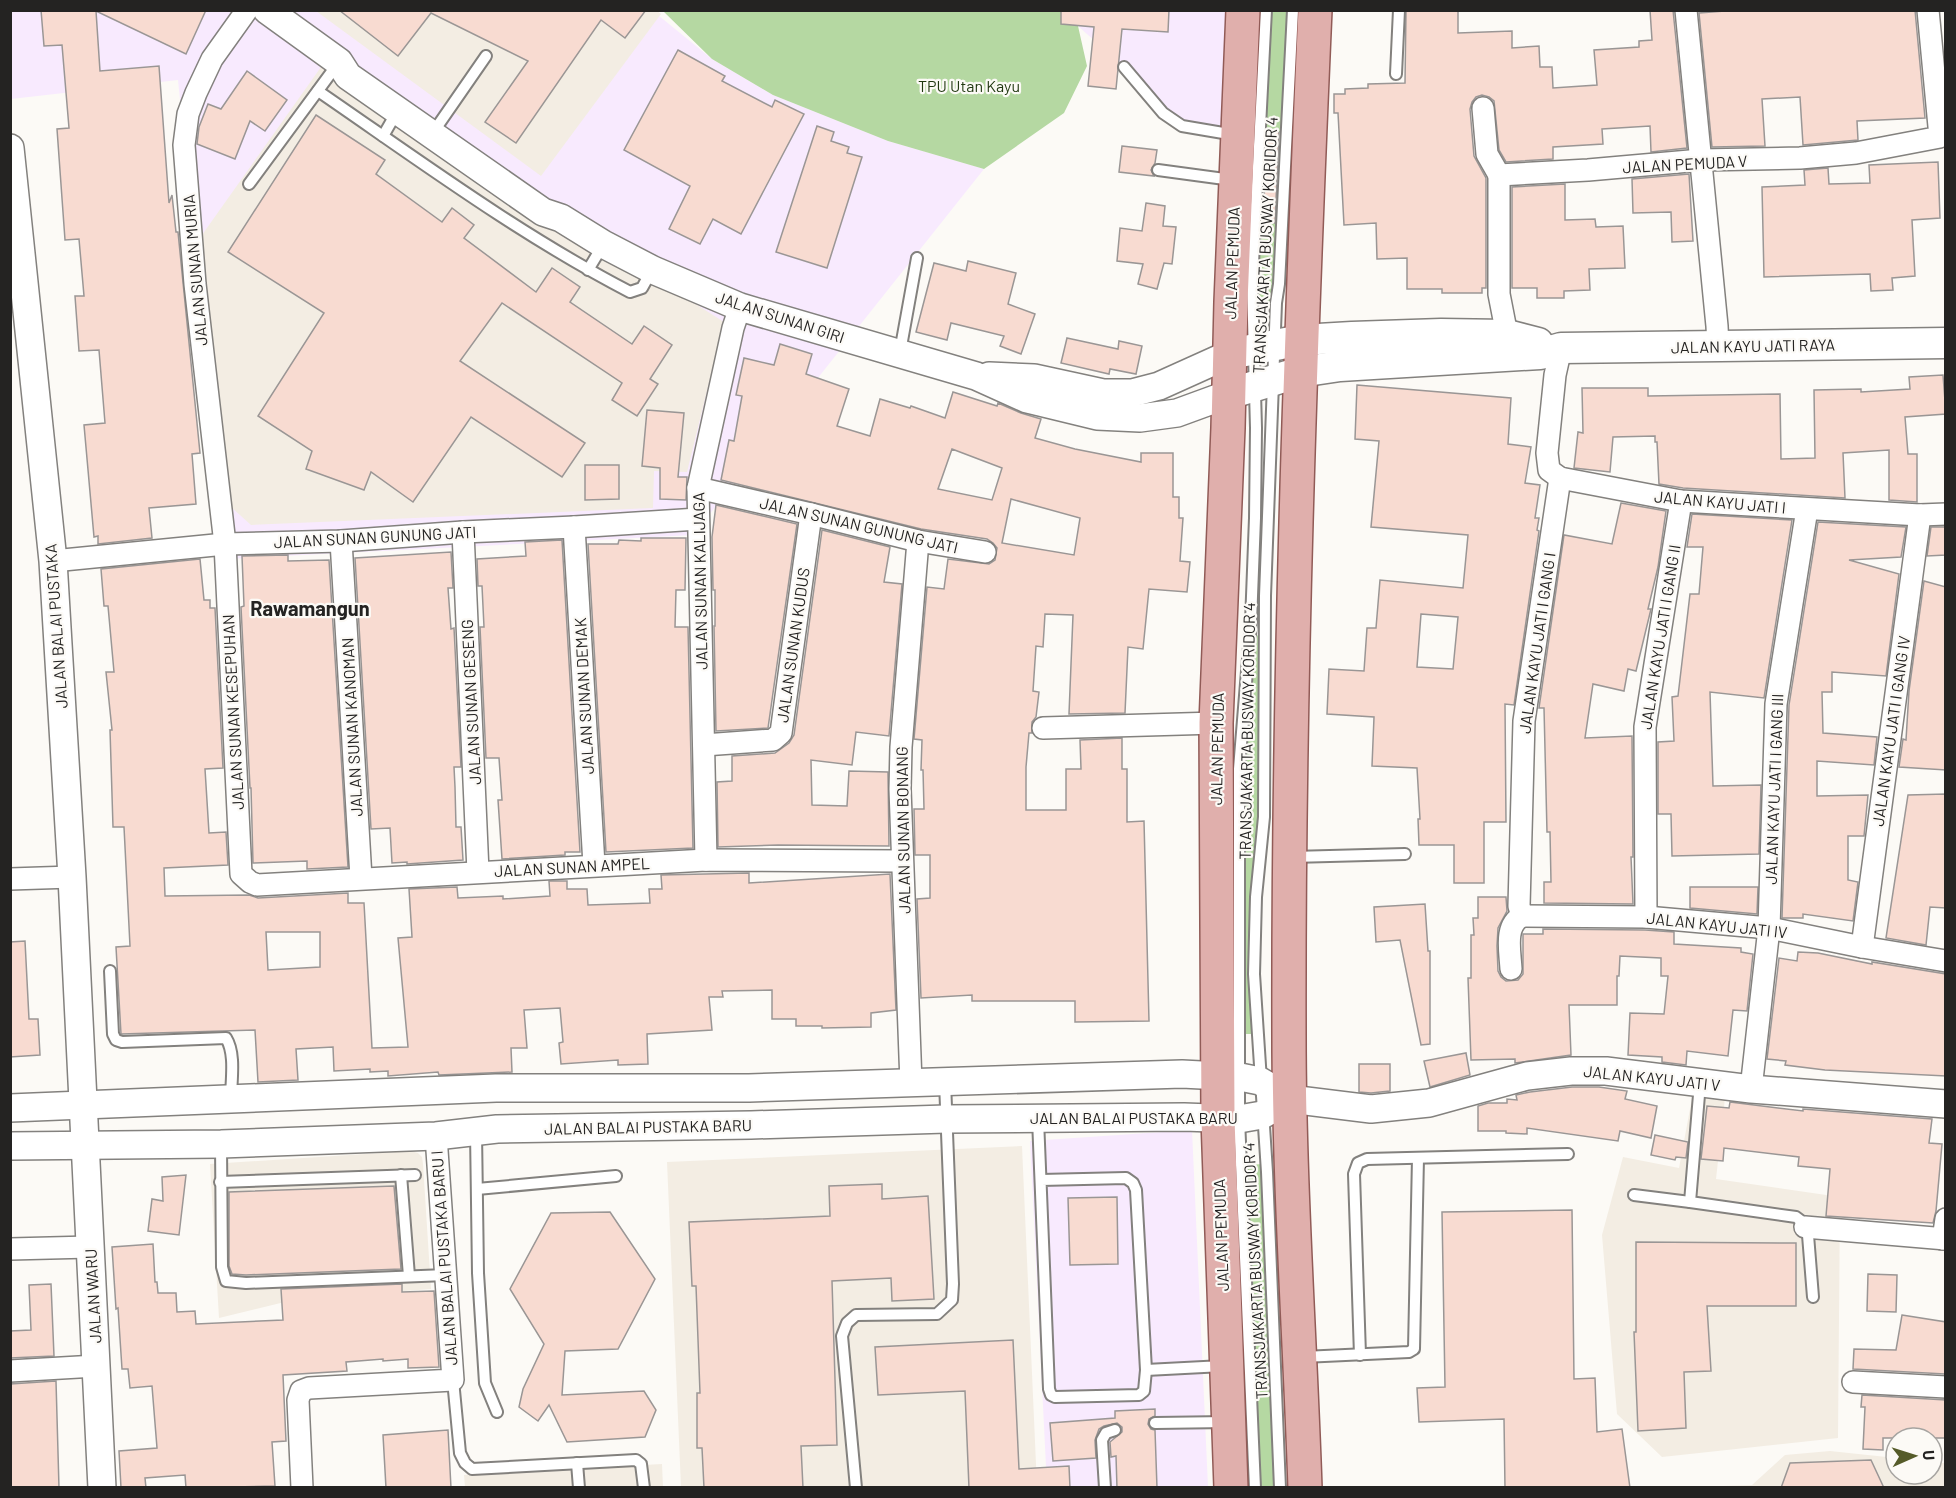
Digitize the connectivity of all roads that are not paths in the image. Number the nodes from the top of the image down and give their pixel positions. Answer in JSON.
{"nodes":[{"id":1,"x":247,"y":10,"type":"edge"},
{"id":2,"x":267,"y":10,"type":"edge"},
{"id":3,"x":1244,"y":10,"type":"edge"},
{"id":4,"x":1266,"y":10,"type":"edge"},
{"id":5,"x":1293,"y":10,"type":"edge"},
{"id":6,"x":1315,"y":10,"type":"edge"},
{"id":7,"x":1399,"y":10,"type":"edge"},
{"id":8,"x":1686,"y":10,"type":"edge"},
{"id":9,"x":1928,"y":10,"type":"edge"},
{"id":10,"x":486,"y":56,"type":"dead end"},
{"id":11,"x":339,"y":62,"type":"junction"},
{"id":12,"x":1124,"y":67,"type":"dead end"},
{"id":13,"x":1396,"y":74,"type":"dead end"},
{"id":14,"x":318,"y":91,"type":"junction"},
{"id":15,"x":401,"y":105,"type":"junction"},
{"id":16,"x":1483,"y":108,"type":"dead end"},
{"id":17,"x":435,"y":129,"type":"junction"},
{"id":18,"x":1237,"y":135,"type":"junction"},
{"id":19,"x":383,"y":136,"type":"junction"},
{"id":20,"x":10,"y":148,"type":"edge"},
{"id":21,"x":1701,"y":160,"type":"junction"},
{"id":22,"x":1158,"y":170,"type":"dead end"},
{"id":23,"x":1498,"y":174,"type":"junction"},
{"id":24,"x":1235,"y":181,"type":"junction"},
{"id":25,"x":249,"y":184,"type":"dead end"},
{"id":26,"x":552,"y":215,"type":"junction"},
{"id":27,"x":14,"y":225,"type":"edge"},
{"id":28,"x":528,"y":235,"type":"junction"},
{"id":29,"x":603,"y":244,"type":"junction"},
{"id":30,"x":917,"y":258,"type":"dead end"},
{"id":31,"x":588,"y":270,"type":"junction"},
{"id":32,"x":653,"y":270,"type":"junction"},
{"id":33,"x":740,"y":308,"type":"junction"},
{"id":34,"x":1507,"y":335,"type":"junction"},
{"id":35,"x":1946,"y":343,"type":"edge"},
{"id":36,"x":1265,"y":347,"type":"junction"},
{"id":37,"x":1718,"y":347,"type":"junction"},
{"id":38,"x":1561,"y":348,"type":"junction"},
{"id":39,"x":900,"y":355,"type":"junction"},
{"id":40,"x":976,"y":376,"type":"junction"},
{"id":41,"x":1264,"y":383,"type":"junction"},
{"id":42,"x":1560,"y":478,"type":"junction"},
{"id":43,"x":698,"y":488,"type":"junction"},
{"id":44,"x":1681,"y":501,"type":"junction"},
{"id":45,"x":1807,"y":509,"type":"junction"},
{"id":46,"x":812,"y":514,"type":"junction"},
{"id":47,"x":1946,"y":514,"type":"edge"},
{"id":48,"x":1920,"y":515,"type":"junction"},
{"id":49,"x":698,"y":519,"type":"junction"},
{"id":50,"x":574,"y":527,"type":"junction"},
{"id":51,"x":463,"y":532,"type":"junction"},
{"id":52,"x":341,"y":541,"type":"junction"},
{"id":53,"x":918,"y":541,"type":"junction"},
{"id":54,"x":225,"y":544,"type":"junction"},
{"id":55,"x":985,"y":552,"type":"dead end"},
{"id":56,"x":53,"y":561,"type":"junction"},
{"id":57,"x":1216,"y":723,"type":"junction"},
{"id":58,"x":1043,"y":728,"type":"dead end"},
{"id":59,"x":704,"y":745,"type":"junction"},
{"id":60,"x":1405,"y":854,"type":"dead end"},
{"id":61,"x":1289,"y":857,"type":"junction"},
{"id":62,"x":706,"y":860,"type":"junction"},
{"id":63,"x":902,"y":861,"type":"junction"},
{"id":64,"x":594,"y":866,"type":"junction"},
{"id":65,"x":478,"y":872,"type":"junction"},
{"id":66,"x":72,"y":877,"type":"junction"},
{"id":67,"x":244,"y":878,"type":"joint"},
{"id":68,"x":361,"y":878,"type":"junction"},
{"id":69,"x":10,"y":879,"type":"edge"},
{"id":70,"x":1522,"y":915,"type":"junction"},
{"id":71,"x":1646,"y":917,"type":"junction"},
{"id":72,"x":1769,"y":928,"type":"junction"},
{"id":73,"x":1862,"y":947,"type":"junction"},
{"id":74,"x":1946,"y":961,"type":"edge"},
{"id":75,"x":1511,"y":969,"type":"dead end"},
{"id":76,"x":110,"y":971,"type":"dead end"},
{"id":77,"x":1239,"y":1078,"type":"junction"},
{"id":78,"x":945,"y":1082,"type":"junction"},
{"id":79,"x":911,"y":1083,"type":"junction"},
{"id":80,"x":1700,"y":1083,"type":"junction"},
{"id":81,"x":496,"y":1088,"type":"junction"},
{"id":82,"x":749,"y":1088,"type":"junction"},
{"id":83,"x":1752,"y":1089,"type":"junction"},
{"id":84,"x":231,"y":1099,"type":"junction"},
{"id":85,"x":1946,"y":1104,"type":"edge"},
{"id":86,"x":83,"y":1105,"type":"junction"},
{"id":87,"x":10,"y":1108,"type":"edge"},
{"id":88,"x":1252,"y":1113,"type":"junction"},
{"id":89,"x":945,"y":1119,"type":"junction"},
{"id":90,"x":1038,"y":1119,"type":"junction"},
{"id":91,"x":751,"y":1125,"type":"junction"},
{"id":92,"x":487,"y":1131,"type":"junction"},
{"id":93,"x":436,"y":1136,"type":"junction"},
{"id":94,"x":85,"y":1144,"type":"junction"},
{"id":95,"x":221,"y":1144,"type":"junction"},
{"id":96,"x":10,"y":1146,"type":"edge"},
{"id":97,"x":1568,"y":1154,"type":"dead end"},
{"id":98,"x":1418,"y":1158,"type":"junction"},
{"id":99,"x":401,"y":1175,"type":"junction"},
{"id":100,"x":416,"y":1175,"type":"dead end"},
{"id":101,"x":616,"y":1176,"type":"dead end"},
{"id":102,"x":1041,"y":1180,"type":"junction"},
{"id":103,"x":220,"y":1182,"type":"junction"},
{"id":104,"x":477,"y":1189,"type":"junction"},
{"id":105,"x":1634,"y":1195,"type":"dead end"},
{"id":106,"x":1690,"y":1202,"type":"junction"},
{"id":107,"x":1805,"y":1227,"type":"junction"},
{"id":108,"x":1945,"y":1232,"type":"edge"},
{"id":109,"x":90,"y":1247,"type":"junction"},
{"id":110,"x":10,"y":1249,"type":"edge"},
{"id":111,"x":446,"y":1275,"type":"junction"},
{"id":112,"x":409,"y":1276,"type":"junction"},
{"id":113,"x":1813,"y":1297,"type":"dead end"},
{"id":114,"x":1360,"y":1355,"type":"junction"},
{"id":115,"x":1300,"y":1357,"type":"junction"},
{"id":116,"x":96,"y":1366,"type":"junction"},
{"id":117,"x":1225,"y":1366,"type":"junction"},
{"id":118,"x":1146,"y":1370,"type":"junction"},
{"id":119,"x":10,"y":1371,"type":"edge"},
{"id":120,"x":453,"y":1380,"type":"junction"},
{"id":121,"x":1853,"y":1382,"type":"dead end"},
{"id":122,"x":1946,"y":1387,"type":"edge"},
{"id":123,"x":497,"y":1412,"type":"dead end"},
{"id":124,"x":1227,"y":1422,"type":"junction"},
{"id":125,"x":1155,"y":1423,"type":"dead end"},
{"id":126,"x":1115,"y":1430,"type":"dead end"},
{"id":127,"x":577,"y":1463,"type":"junction"},
{"id":128,"x":102,"y":1488,"type":"edge"},
{"id":129,"x":302,"y":1488,"type":"edge"},
{"id":130,"x":579,"y":1488,"type":"edge"},
{"id":131,"x":644,"y":1488,"type":"edge"},
{"id":132,"x":856,"y":1488,"type":"edge"},
{"id":133,"x":1106,"y":1488,"type":"edge"},
{"id":134,"x":1231,"y":1488,"type":"edge"},
{"id":135,"x":1255,"y":1488,"type":"edge"},
{"id":136,"x":1280,"y":1488,"type":"edge"},
{"id":137,"x":1305,"y":1488,"type":"edge"}],
"edges":[{"from":1,"to":54,"type":"street","name":"JALAN SUNAN MURIA"},
{"from":2,"to":11,"type":"street","name":"JALAN SUNAN GIRI"},
{"from":3,"to":18,"type":"main road","name":"JALAN PEMUDA"},
{"from":4,"to":36,"type":"lane","name":"TRANSJAKARTA BUSWAY KORIDOR 4"},
{"from":5,"to":36,"type":"lane","name":"TRANSJAKARTA BUSWAY KORIDOR 4"},
{"from":6,"to":36,"type":"main road","name":"JALAN PEMUDA"},
{"from":7,"to":13,"type":"lane"},
{"from":8,"to":21,"type":"street"},
{"from":9,"to":21,"type":"street","name":"JALAN PEMUDA V"},
{"from":10,"to":17,"type":"lane"},
{"from":11,"to":14,"type":"lane"},
{"from":11,"to":15,"type":"street","name":"JALAN SUNAN GIRI"},
{"from":12,"to":18,"type":"lane"},
{"from":14,"to":19,"type":"lane"},
{"from":14,"to":25,"type":"lane"},
{"from":15,"to":17,"type":"street","name":"JALAN SUNAN GIRI"},
{"from":15,"to":19,"type":"lane"},
{"from":16,"to":23,"type":"street"},
{"from":17,"to":26,"type":"street","name":"JALAN SUNAN GIRI"},
{"from":18,"to":24,"type":"main road","name":"JALAN PEMUDA"},
{"from":19,"to":28,"type":"lane"},
{"from":20,"to":27,"type":"street","name":"JALAN BALAI PUSTAKA"},
{"from":21,"to":23,"type":"street","name":"JALAN PEMUDA V"},
{"from":21,"to":37,"type":"street"},
{"from":22,"to":24,"type":"lane"},
{"from":23,"to":34,"type":"street"},
{"from":24,"to":36,"type":"main road","name":"JALAN PEMUDA"},
{"from":26,"to":28,"type":"lane"},
{"from":26,"to":29,"type":"street","name":"JALAN SUNAN GIRI"},
{"from":27,"to":56,"type":"street","name":"JALAN BALAI PUSTAKA"},
{"from":28,"to":31,"type":"lane"},
{"from":29,"to":31,"type":"lane"},
{"from":29,"to":32,"type":"street","name":"JALAN SUNAN GIRI"},
{"from":30,"to":39,"type":"lane"},
{"from":31,"to":32,"type":"lane"},
{"from":32,"to":33,"type":"street","name":"JALAN SUNAN GIRI"},
{"from":33,"to":39,"type":"street","name":"JALAN SUNAN GIRI"},
{"from":33,"to":43,"type":"street","name":"JALAN SUNAN KALIJAGA"},
{"from":34,"to":36,"type":"main road","name":"JALAN KAYU JATI RAYA"},
{"from":34,"to":38,"type":"main road","name":"JALAN KAYU JATI RAYA"},
{"from":35,"to":37,"type":"main road","name":"JALAN KAYU JATI RAYA"},
{"from":36,"to":40,"type":"street","name":"JALAN SUNAN GIRI"},
{"from":36,"to":41,"type":"main road","name":"JALAN PEMUDA"},
{"from":36,"to":41,"type":"main road","name":"JALAN PEMUDA"},
{"from":37,"to":38,"type":"main road","name":"JALAN KAYU JATI RAYA"},
{"from":38,"to":41,"type":"main road","name":"JALAN KAYU JATI RAYA"},
{"from":38,"to":42,"type":"street"},
{"from":39,"to":40,"type":"street","name":"JALAN SUNAN GIRI"},
{"from":40,"to":41,"type":"street","name":"JALAN SUNAN GIRI"},
{"from":41,"to":57,"type":"main road","name":"JALAN PEMUDA"},
{"from":41,"to":61,"type":"main road","name":"JALAN PEMUDA"},
{"from":41,"to":77,"type":"lane","name":"TRANSJAKARTA BUSWAY KORIDOR 4"},
{"from":41,"to":77,"type":"lane","name":"TRANSJAKARTA BUSWAY KORIDOR 4"},
{"from":42,"to":44,"type":"street","name":"JALAN KAYU JATI I"},
{"from":42,"to":70,"type":"street","name":"JALAN KAYU JATI I GANG I"},
{"from":43,"to":46,"type":"street","name":"JALAN SUNAN GUNUNG JATI"},
{"from":43,"to":49,"type":"street","name":"JALAN SUNAN KALIJAGA"},
{"from":44,"to":45,"type":"street","name":"JALAN KAYU JATI I"},
{"from":44,"to":71,"type":"street","name":"JALAN KAYU JATI I GANG II"},
{"from":45,"to":48,"type":"street","name":"JALAN KAYU JATI I"},
{"from":45,"to":72,"type":"street","name":"JALAN KAYU JATI I GANG III"},
{"from":46,"to":53,"type":"street","name":"JALAN SUNAN GUNUNG JATI"},
{"from":46,"to":59,"type":"street","name":"JALAN SUNAN KUDUS"},
{"from":47,"to":48,"type":"street","name":"JALAN KAYU JATI I"},
{"from":48,"to":73,"type":"street","name":"JALAN KAYU JATI I GANG IV"},
{"from":49,"to":50,"type":"street","name":"JALAN SUNAN GUNUNG JATI"},
{"from":49,"to":59,"type":"street","name":"JALAN SUNAN KALIJAGA"},
{"from":50,"to":51,"type":"street","name":"JALAN SUNAN GUNUNG JATI"},
{"from":50,"to":64,"type":"street","name":"JALAN SUNAN DEMAK"},
{"from":51,"to":52,"type":"street","name":"JALAN SUNAN GUNUNG JATI"},
{"from":51,"to":65,"type":"street","name":"JALAN SUNAN GESENG"},
{"from":52,"to":54,"type":"street","name":"JALAN SUNAN GUNUNG JATI"},
{"from":52,"to":68,"type":"street","name":"JALAN SUNAN KANOMAN"},
{"from":53,"to":55,"type":"street","name":"JALAN SUNAN GUNUNG JATI"},
{"from":53,"to":63,"type":"street","name":"JALAN SUNAN BONANG"},
{"from":54,"to":56,"type":"street","name":"JALAN SUNAN GUNUNG JATI"},
{"from":54,"to":67,"type":"street","name":"JALAN SUNAN KESEPUHAN"},
{"from":56,"to":66,"type":"street","name":"JALAN BALAI PUSTAKA"},
{"from":57,"to":58,"type":"street"},
{"from":57,"to":77,"type":"main road","name":"JALAN PEMUDA"},
{"from":59,"to":62,"type":"street","name":"JALAN SUNAN KALIJAGA"},
{"from":60,"to":61,"type":"lane"},
{"from":61,"to":88,"type":"main road","name":"JALAN PEMUDA"},
{"from":62,"to":63,"type":"street","name":"JALAN SUNAN AMPEL"},
{"from":62,"to":64,"type":"street","name":"JALAN SUNAN AMPEL"},
{"from":63,"to":79,"type":"street","name":"JALAN SUNAN BONANG"},
{"from":64,"to":65,"type":"street","name":"JALAN SUNAN AMPEL"},
{"from":65,"to":68,"type":"street","name":"JALAN SUNAN AMPEL"},
{"from":66,"to":69,"type":"street"},
{"from":66,"to":86,"type":"street","name":"JALAN BALAI PUSTAKA"},
{"from":67,"to":68,"type":"street","name":"JALAN SUNAN AMPEL"},
{"from":70,"to":71,"type":"street","name":"JALAN KAYU JATI IV"},
{"from":70,"to":75,"type":"street"},
{"from":71,"to":72,"type":"street","name":"JALAN KAYU JATI IV"},
{"from":72,"to":73,"type":"street","name":"JALAN KAYU JATI IV"},
{"from":72,"to":83,"type":"street","name":"JALAN KAYU JATI I GANG III"},
{"from":73,"to":74,"type":"street","name":"JALAN KAYU JATI IV"},
{"from":76,"to":84,"type":"lane"},
{"from":77,"to":78,"type":"street"},
{"from":77,"to":88,"type":"main road","name":"JALAN PEMUDA"},
{"from":77,"to":88,"type":"street"},
{"from":78,"to":79,"type":"street"},
{"from":78,"to":89,"type":"lane"},
{"from":79,"to":82,"type":"street"},
{"from":80,"to":83,"type":"street","name":"JALAN KAYU JATI V"},
{"from":80,"to":88,"type":"street","name":"JALAN KAYU JATI V"},
{"from":80,"to":106,"type":"lane"},
{"from":81,"to":82,"type":"street"},
{"from":81,"to":84,"type":"street"},
{"from":81,"to":92,"type":"street"},
{"from":82,"to":91,"type":"street"},
{"from":83,"to":85,"type":"street","name":"JALAN KAYU JATI V"},
{"from":84,"to":86,"type":"street"},
{"from":86,"to":87,"type":"street"},
{"from":86,"to":94,"type":"street","name":"JALAN WARU"},
{"from":88,"to":90,"type":"street","name":"JALAN BALAI PUSTAKA BARU"},
{"from":88,"to":115,"type":"main road","name":"JALAN PEMUDA"},
{"from":88,"to":117,"type":"main road","name":"JALAN PEMUDA"},
{"from":88,"to":135,"type":"lane","name":"TRANSJAKARTA BUSWAY KORIDOR 4"},
{"from":88,"to":136,"type":"lane","name":"TRANSJAKARTA BUSWAY KORIDOR 4"},
{"from":89,"to":90,"type":"street","name":"JALAN BALAI PUSTAKA BARU"},
{"from":89,"to":91,"type":"street","name":"JALAN BALAI PUSTAKA BARU"},
{"from":89,"to":132,"type":"lane"},
{"from":90,"to":102,"type":"lane"},
{"from":91,"to":92,"type":"street","name":"JALAN BALAI PUSTAKA BARU"},
{"from":92,"to":93,"type":"street","name":"JALAN BALAI PUSTAKA BARU"},
{"from":92,"to":104,"type":"lane"},
{"from":93,"to":95,"type":"street","name":"JALAN BALAI PUSTAKA BARU"},
{"from":93,"to":111,"type":"street","name":"JALAN BALAI PUSTAKA BARU I"},
{"from":94,"to":95,"type":"street","name":"JALAN BALAI PUSTAKA BARU"},
{"from":94,"to":96,"type":"street","name":"JALAN BALAI PUSTAKA BARU"},
{"from":94,"to":109,"type":"street","name":"JALAN WARU"},
{"from":95,"to":103,"type":"lane"},
{"from":97,"to":98,"type":"lane"},
{"from":98,"to":114,"type":"lane"},
{"from":98,"to":114,"type":"lane"},
{"from":99,"to":100,"type":"lane"},
{"from":99,"to":103,"type":"lane"},
{"from":99,"to":112,"type":"lane"},
{"from":101,"to":104,"type":"lane"},
{"from":102,"to":118,"type":"lane"},
{"from":102,"to":118,"type":"lane"},
{"from":103,"to":112,"type":"lane"},
{"from":104,"to":123,"type":"lane"},
{"from":105,"to":106,"type":"lane"},
{"from":106,"to":107,"type":"lane"},
{"from":107,"to":108,"type":"street"},
{"from":107,"to":113,"type":"lane"},
{"from":109,"to":110,"type":"street"},
{"from":109,"to":116,"type":"street","name":"JALAN WARU"},
{"from":111,"to":112,"type":"lane"},
{"from":111,"to":120,"type":"street","name":"JALAN BALAI PUSTAKA BARU I"},
{"from":114,"to":115,"type":"lane"},
{"from":115,"to":137,"type":"main road","name":"JALAN PEMUDA"},
{"from":116,"to":119,"type":"street"},
{"from":116,"to":128,"type":"street","name":"JALAN WARU"},
{"from":117,"to":118,"type":"lane"},
{"from":117,"to":124,"type":"main road","name":"JALAN PEMUDA"},
{"from":120,"to":127,"type":"lane","name":"JALAN BALAI PUSTAKA BARU I"},
{"from":120,"to":129,"type":"street","name":"JALAN BALAI PUSTAKA BARU I"},
{"from":121,"to":122,"type":"street"},
{"from":124,"to":125,"type":"lane"},
{"from":124,"to":134,"type":"main road","name":"JALAN PEMUDA"},
{"from":126,"to":133,"type":"lane"},
{"from":127,"to":130,"type":"lane"},
{"from":127,"to":131,"type":"lane","name":"JALAN BALAI PUSTAKA BARU I"}]}
